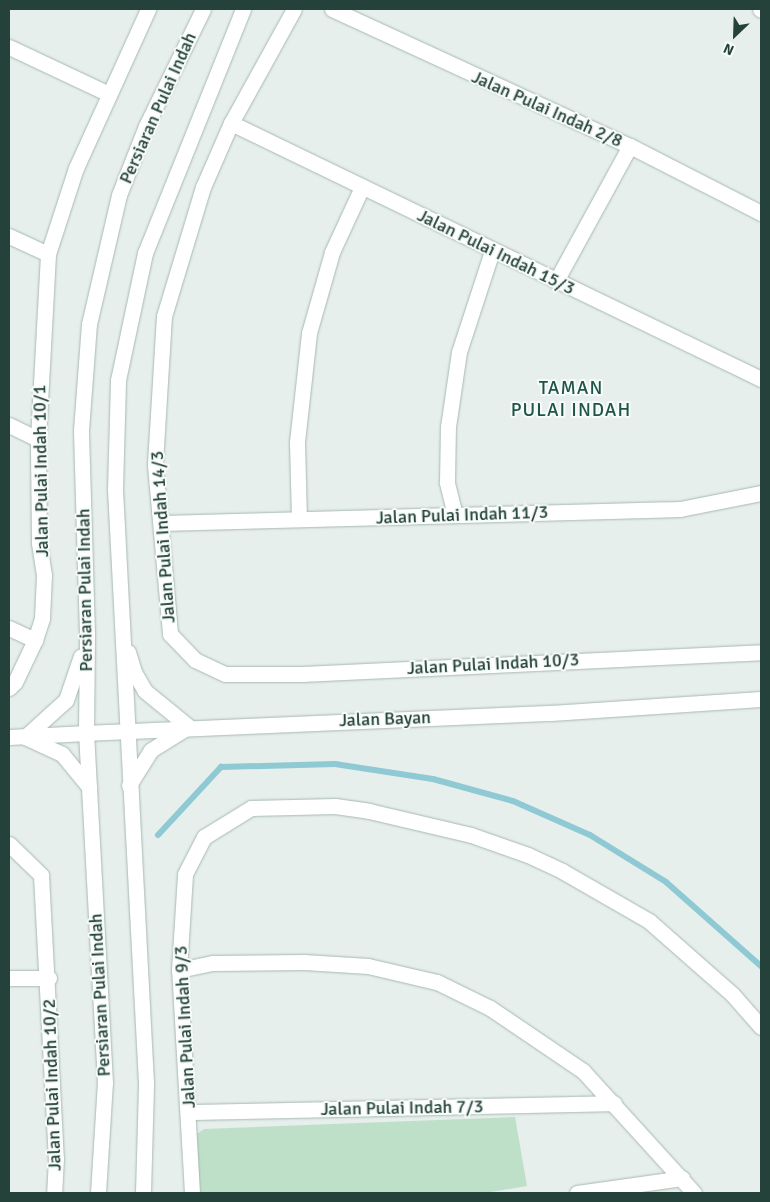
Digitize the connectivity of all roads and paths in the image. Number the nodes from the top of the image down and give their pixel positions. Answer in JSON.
{"nodes":[{"id":1,"x":148,"y":9,"type":"edge"},
{"id":2,"x":203,"y":9,"type":"edge"},
{"id":3,"x":243,"y":9,"type":"edge"},
{"id":4,"x":294,"y":9,"type":"edge"},
{"id":5,"x":332,"y":9,"type":"edge"},
{"id":6,"x":9,"y":47,"type":"edge"},
{"id":7,"x":109,"y":94,"type":"junction"},
{"id":8,"x":231,"y":123,"type":"junction"},
{"id":9,"x":630,"y":146,"type":"junction"},
{"id":10,"x":362,"y":187,"type":"junction"},
{"id":11,"x":761,"y":213,"type":"edge"},
{"id":12,"x":9,"y":236,"type":"edge"},
{"id":13,"x":492,"y":251,"type":"junction"},
{"id":14,"x":48,"y":254,"type":"junction"},
{"id":15,"x":556,"y":281,"type":"junction"},
{"id":16,"x":761,"y":379,"type":"edge"},
{"id":17,"x":9,"y":425,"type":"edge"},
{"id":18,"x":38,"y":439,"type":"junction"},
{"id":19,"x":761,"y":493,"type":"edge"},
{"id":20,"x":455,"y":515,"type":"junction"},
{"id":21,"x":299,"y":519,"type":"junction"},
{"id":22,"x":162,"y":523,"type":"junction"},
{"id":23,"x":9,"y":628,"type":"edge"},
{"id":24,"x":121,"y":629,"type":"junction"},
{"id":25,"x":87,"y":634,"type":"junction"},
{"id":26,"x":35,"y":640,"type":"junction"},
{"id":27,"x":761,"y":652,"type":"edge"},
{"id":28,"x":225,"y":674,"type":"joint"},
{"id":29,"x":12,"y":685,"type":"edge"},
{"id":30,"x":761,"y":699,"type":"edge"},
{"id":31,"x":189,"y":727,"type":"junction"},
{"id":32,"x":126,"y":732,"type":"junction"},
{"id":33,"x":86,"y":734,"type":"junction"},
{"id":34,"x":9,"y":737,"type":"edge"},
{"id":35,"x":26,"y":737,"type":"junction"},
{"id":36,"x":129,"y":786,"type":"junction"},
{"id":37,"x":89,"y":787,"type":"junction"},
{"id":38,"x":9,"y":844,"type":"edge"},
{"id":39,"x":179,"y":970,"type":"junction"},
{"id":40,"x":9,"y":978,"type":"edge"},
{"id":41,"x":49,"y":978,"type":"junction"},
{"id":42,"x":761,"y":1027,"type":"edge"},
{"id":43,"x":614,"y":1103,"type":"junction"},
{"id":44,"x":189,"y":1112,"type":"junction"},
{"id":45,"x":682,"y":1178,"type":"junction"},
{"id":46,"x":54,"y":1193,"type":"edge"},
{"id":47,"x":98,"y":1193,"type":"edge"},
{"id":48,"x":143,"y":1193,"type":"edge"},
{"id":49,"x":192,"y":1193,"type":"edge"},
{"id":50,"x":577,"y":1193,"type":"edge"},
{"id":51,"x":694,"y":1193,"type":"edge"}],
"edges":[{"from":1,"to":7,"type":"street","name":"Jalan Pulai Indah 10/1"},
{"from":2,"to":25,"type":"street","name":"Persiaran Pulai Indah"},
{"from":3,"to":24,"type":"street","name":"Persiaran Pulai Indah"},
{"from":4,"to":8,"type":"street","name":"Jalan Pulai Indah 14/3"},
{"from":5,"to":9,"type":"street","name":"Jalan Pulai Indah 2/8"},
{"from":6,"to":7,"type":"street"},
{"from":7,"to":14,"type":"street","name":"Jalan Pulai Indah 10/1"},
{"from":8,"to":10,"type":"street","name":"Jalan Pulai Indah 15/3"},
{"from":8,"to":22,"type":"street","name":"Jalan Pulai Indah 14/3"},
{"from":9,"to":11,"type":"street","name":"Jalan Pulai Indah 2/8"},
{"from":9,"to":15,"type":"street"},
{"from":10,"to":13,"type":"street","name":"Jalan Pulai Indah 15/3"},
{"from":10,"to":21,"type":"street"},
{"from":12,"to":14,"type":"street"},
{"from":13,"to":15,"type":"street","name":"Jalan Pulai Indah 15/3"},
{"from":13,"to":20,"type":"street"},
{"from":14,"to":18,"type":"street","name":"Jalan Pulai Indah 10/1"},
{"from":15,"to":16,"type":"street","name":"Jalan Pulai Indah 15/3"},
{"from":17,"to":18,"type":"street"},
{"from":18,"to":26,"type":"street","name":"Jalan Pulai Indah 10/1"},
{"from":19,"to":20,"type":"street","name":"Jalan Pulai Indah 11/3"},
{"from":20,"to":21,"type":"street","name":"Jalan Pulai Indah 11/3"},
{"from":21,"to":22,"type":"street","name":"Jalan Pulai Indah 11/3"},
{"from":22,"to":28,"type":"street","name":"Jalan Pulai Indah 14/3"},
{"from":23,"to":26,"type":"street"},
{"from":24,"to":31,"type":"street"},
{"from":24,"to":32,"type":"street","name":"Persiaran Pulai Indah"},
{"from":25,"to":33,"type":"street","name":"Persiaran Pulai Indah"},
{"from":25,"to":35,"type":"street"},
{"from":26,"to":29,"type":"street","name":"Jalan Pulai Indah 10/1"},
{"from":27,"to":28,"type":"street","name":"Jalan Pulai Indah 10/3"},
{"from":30,"to":31,"type":"street","name":"Jalan Bayan"},
{"from":31,"to":32,"type":"street","name":"Jalan Bayan"},
{"from":31,"to":36,"type":"street"},
{"from":32,"to":33,"type":"street","name":"Jalan Bayan"},
{"from":32,"to":36,"type":"street","name":"Persiaran Pulai Indah"},
{"from":33,"to":35,"type":"street","name":"Jalan Bayan"},
{"from":33,"to":37,"type":"street","name":"Persiaran Pulai Indah"},
{"from":34,"to":35,"type":"street","name":"Jalan Bayan"},
{"from":35,"to":37,"type":"street"},
{"from":36,"to":48,"type":"street","name":"Persiaran Pulai Indah"},
{"from":37,"to":47,"type":"street","name":"Persiaran Pulai Indah"},
{"from":38,"to":41,"type":"street","name":"Jalan Pulai Indah 10/2"},
{"from":39,"to":42,"type":"street","name":"Jalan Pulai Indah 9/3"},
{"from":39,"to":43,"type":"street"},
{"from":39,"to":44,"type":"street","name":"Jalan Pulai Indah 9/3"},
{"from":40,"to":41,"type":"street"},
{"from":41,"to":46,"type":"street","name":"Jalan Pulai Indah 10/2"},
{"from":43,"to":44,"type":"street","name":"Jalan Pulai Indah 7/3"},
{"from":43,"to":45,"type":"street"},
{"from":44,"to":49,"type":"street","name":"Jalan Pulai Indah 9/3"},
{"from":45,"to":50,"type":"street"},
{"from":45,"to":51,"type":"street"}]}
